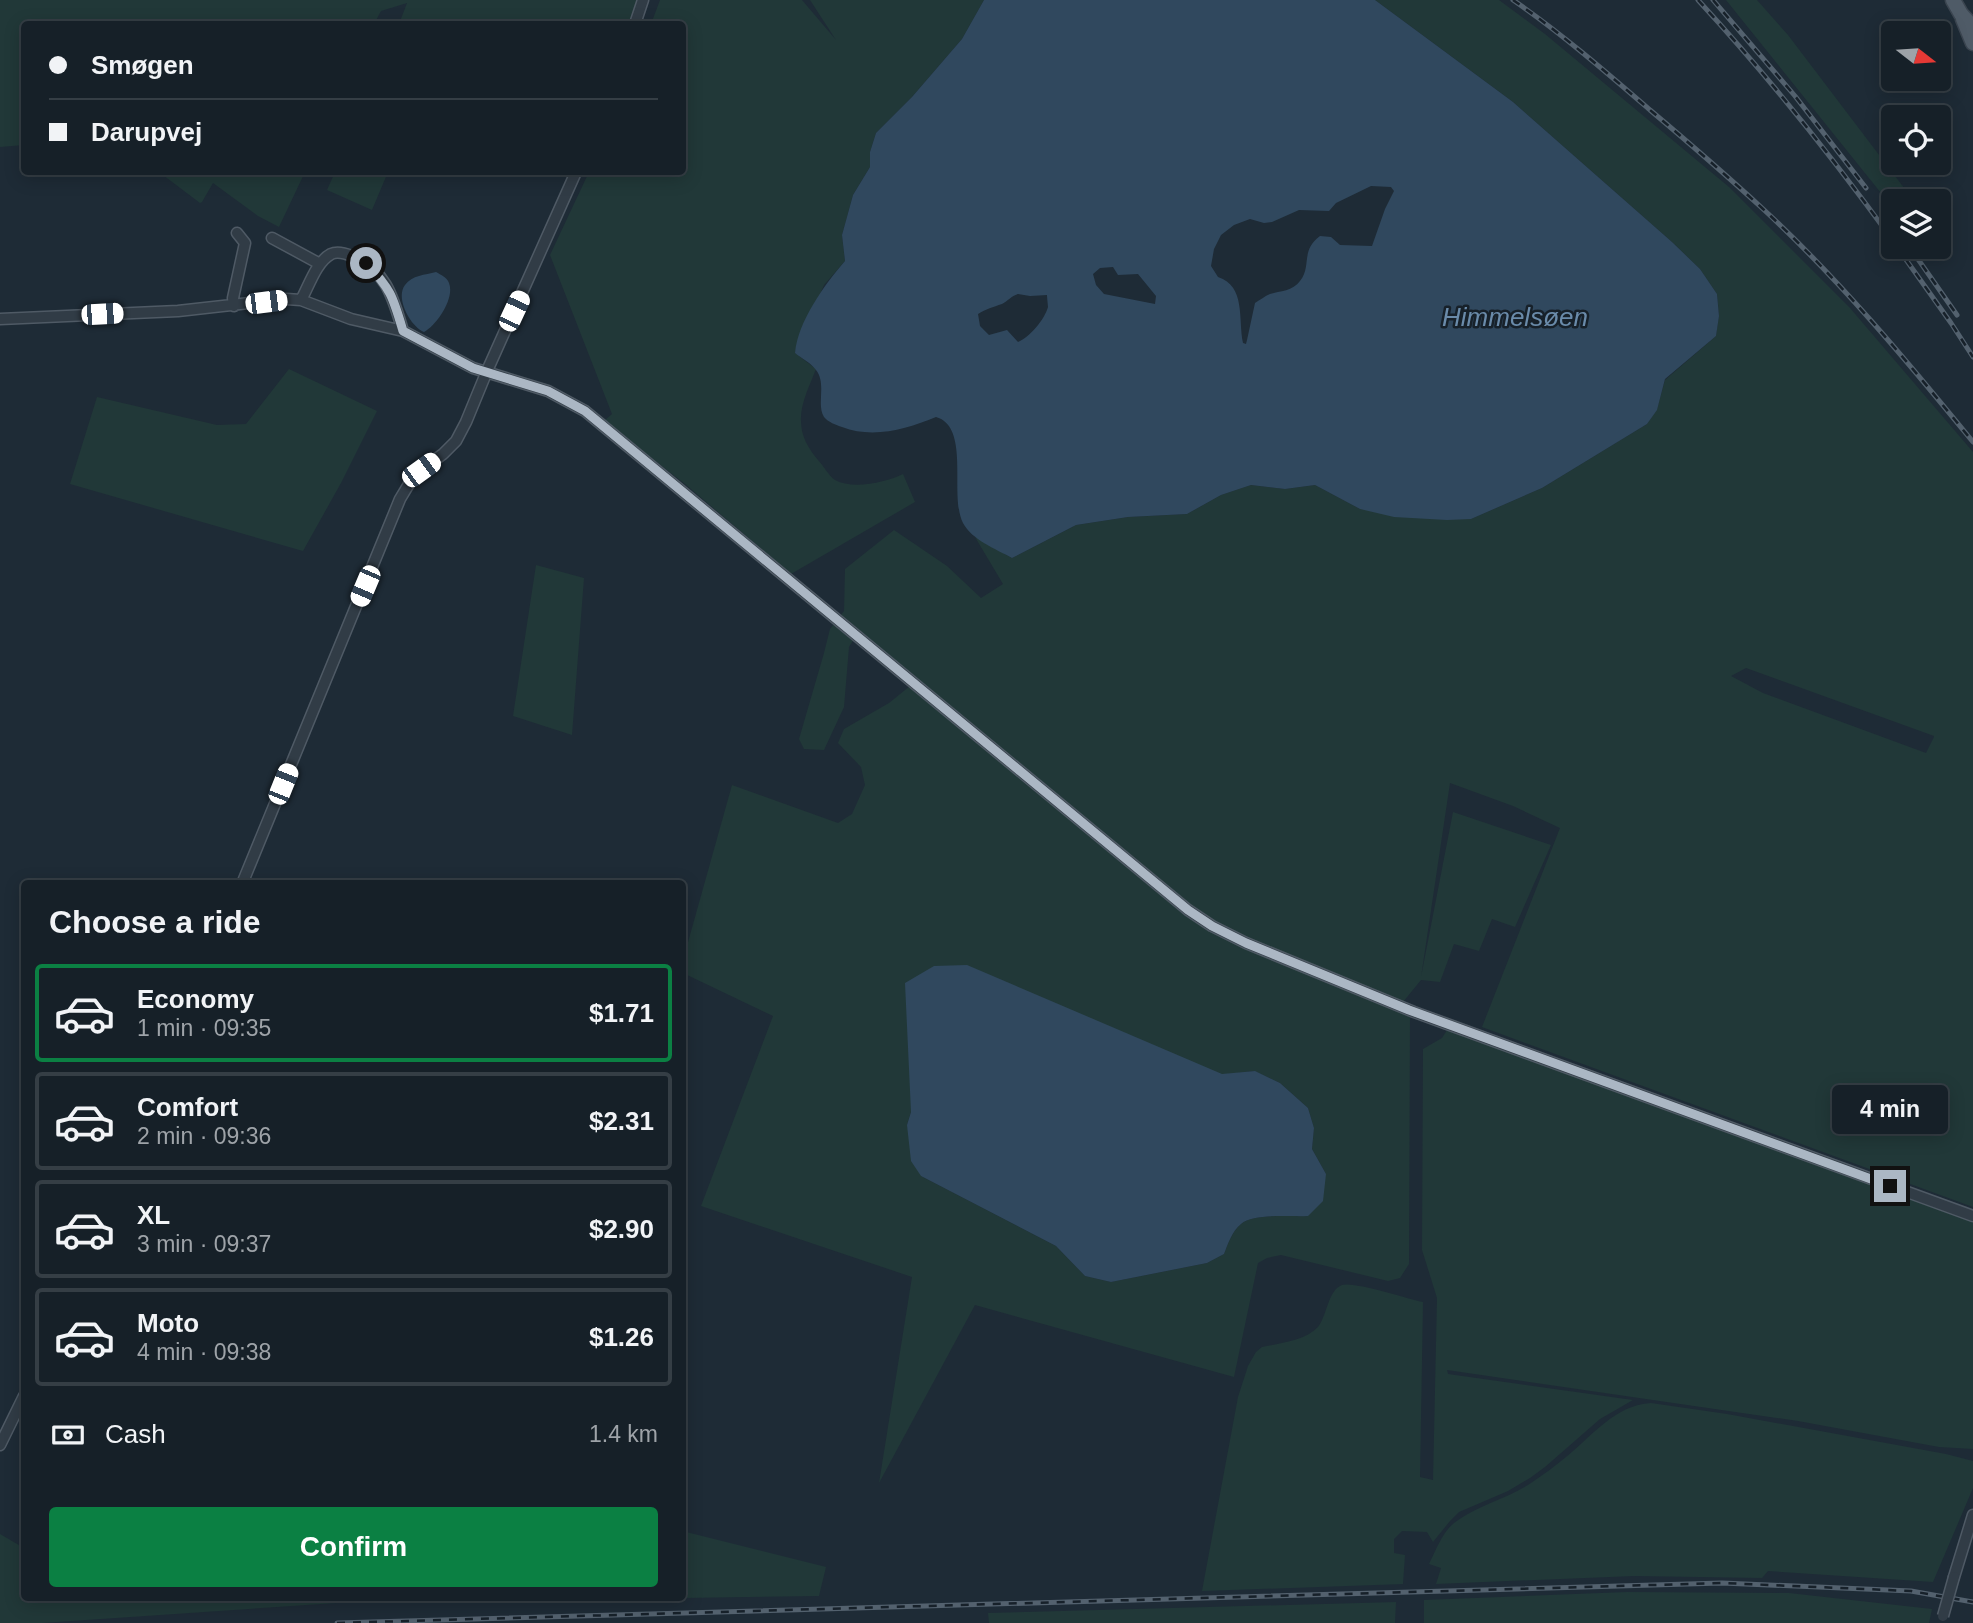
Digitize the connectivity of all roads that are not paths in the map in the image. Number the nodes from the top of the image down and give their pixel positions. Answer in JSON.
{"nodes":[{"id":1,"x":643,"y":0,"type":"edge"},
{"id":2,"x":1953,"y":0,"type":"edge"},
{"id":3,"x":1961,"y":14,"type":"junction"},
{"id":4,"x":636,"y":21,"type":"edge"},
{"id":5,"x":1973,"y":27,"type":"edge"},
{"id":6,"x":1973,"y":43,"type":"edge"},
{"id":7,"x":575,"y":175,"type":"edge"},
{"id":8,"x":237,"y":233,"type":"dead end"},
{"id":9,"x":272,"y":238,"type":"dead end"},
{"id":10,"x":320,"y":264,"type":"junction"},
{"id":11,"x":302,"y":300,"type":"junction"},
{"id":12,"x":234,"y":306,"type":"junction"},
{"id":13,"x":0,"y":319,"type":"edge"},
{"id":14,"x":403,"y":331,"type":"junction"},
{"id":15,"x":486,"y":371,"type":"junction"},
{"id":16,"x":244,"y":880,"type":"edge"},
{"id":17,"x":1973,"y":1216,"type":"edge"},
{"id":18,"x":21,"y":1402,"type":"edge"},
{"id":19,"x":0,"y":1445,"type":"edge"},
{"id":20,"x":1973,"y":1515,"type":"edge"},
{"id":21,"x":1942,"y":1620,"type":"edge"}],
"edges":[{"from":1,"to":4,"type":"street"},
{"from":2,"to":3,"type":"main road"},
{"from":3,"to":5,"type":"main road"},
{"from":3,"to":6,"type":"main road"},
{"from":7,"to":15,"type":"street"},
{"from":8,"to":12,"type":"street"},
{"from":9,"to":10,"type":"street"},
{"from":10,"to":11,"type":"street"},
{"from":10,"to":14,"type":"street"},
{"from":11,"to":12,"type":"street"},
{"from":11,"to":14,"type":"street"},
{"from":12,"to":13,"type":"street"},
{"from":14,"to":15,"type":"street"},
{"from":15,"to":16,"type":"street"},
{"from":15,"to":17,"type":"street"},
{"from":18,"to":19,"type":"street"},
{"from":20,"to":21,"type":"street","bridge":true}]}
